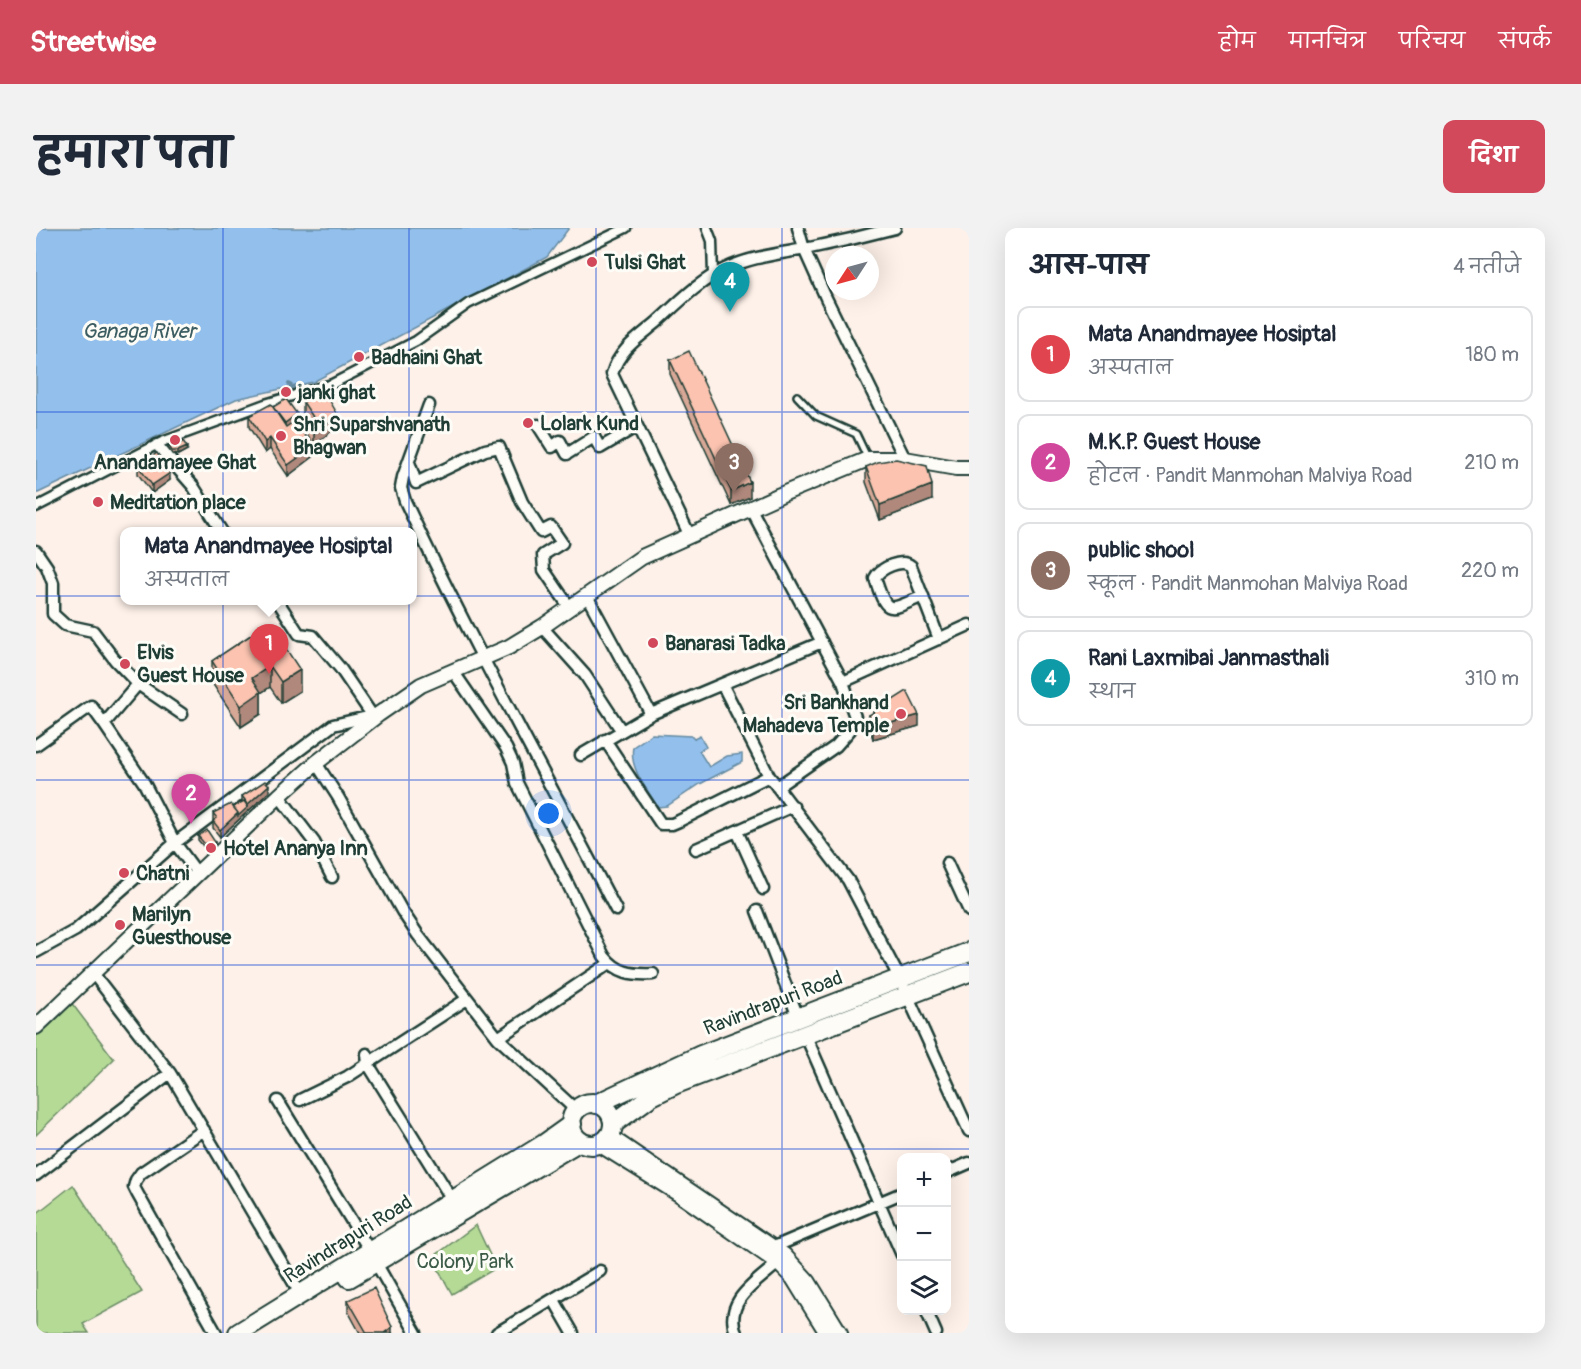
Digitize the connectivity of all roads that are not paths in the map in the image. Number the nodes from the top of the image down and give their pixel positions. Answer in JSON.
{"nodes":[{"id":1,"x":626,"y":228,"type":"edge"},
{"id":2,"x":707,"y":228,"type":"edge"},
{"id":3,"x":798,"y":228,"type":"edge"},
{"id":4,"x":895,"y":228,"type":"edge"},
{"id":5,"x":804,"y":249,"type":"junction"},
{"id":6,"x":713,"y":275,"type":"junction"},
{"id":7,"x":797,"y":396,"type":"dead end"},
{"id":8,"x":429,"y":405,"type":"dead end"},
{"id":9,"x":538,"y":425,"type":"dead end"},
{"id":10,"x":637,"y":426,"type":"junction"},
{"id":11,"x":157,"y":445,"type":"junction"},
{"id":12,"x":868,"y":459,"type":"junction"},
{"id":13,"x":905,"y":459,"type":"junction"},
{"id":14,"x":409,"y":462,"type":"junction"},
{"id":15,"x":969,"y":468,"type":"edge"},
{"id":16,"x":36,"y":507,"type":"edge"},
{"id":17,"x":751,"y":509,"type":"junction"},
{"id":18,"x":219,"y":527,"type":"edge"},
{"id":19,"x":690,"y":536,"type":"junction"},
{"id":20,"x":36,"y":550,"type":"edge"},
{"id":21,"x":587,"y":596,"type":"junction"},
{"id":22,"x":923,"y":596,"type":"junction"},
{"id":23,"x":280,"y":605,"type":"edge"},
{"id":24,"x":570,"y":608,"type":"junction"},
{"id":25,"x":969,"y":625,"type":"edge"},
{"id":26,"x":542,"y":627,"type":"junction"},
{"id":27,"x":939,"y":639,"type":"junction"},
{"id":28,"x":822,"y":642,"type":"junction"},
{"id":29,"x":481,"y":658,"type":"junction"},
{"id":30,"x":453,"y":671,"type":"junction"},
{"id":31,"x":843,"y":682,"type":"junction"},
{"id":32,"x":138,"y":684,"type":"junction"},
{"id":33,"x":722,"y":684,"type":"junction"},
{"id":34,"x":182,"y":714,"type":"dead end"},
{"id":35,"x":651,"y":714,"type":"junction"},
{"id":36,"x":376,"y":715,"type":"junction"},
{"id":37,"x":104,"y":724,"type":"junction"},
{"id":38,"x":621,"y":730,"type":"junction"},
{"id":39,"x":605,"y":740,"type":"junction"},
{"id":40,"x":36,"y":745,"type":"edge"},
{"id":41,"x":580,"y":754,"type":"dead end"},
{"id":42,"x":316,"y":763,"type":"junction"},
{"id":43,"x":770,"y":776,"type":"junction"},
{"id":44,"x":777,"y":787,"type":"junction"},
{"id":45,"x":279,"y":796,"type":"junction"},
{"id":46,"x":793,"y":806,"type":"junction"},
{"id":47,"x":737,"y":831,"type":"junction"},
{"id":48,"x":175,"y":843,"type":"junction"},
{"id":49,"x":696,"y":849,"type":"dead end"},
{"id":50,"x":947,"y":863,"type":"dead end"},
{"id":51,"x":197,"y":873,"type":"junction"},
{"id":52,"x":332,"y":877,"type":"dead end"},
{"id":53,"x":763,"y":889,"type":"dead end"},
{"id":54,"x":616,"y":910,"type":"dead end"},
{"id":55,"x":757,"y":911,"type":"dead end"},
{"id":56,"x":969,"y":911,"type":"edge"},
{"id":57,"x":36,"y":952,"type":"edge"},
{"id":58,"x":969,"y":952,"type":"edge"},
{"id":59,"x":610,"y":963,"type":"junction"},
{"id":60,"x":92,"y":972,"type":"junction"},
{"id":61,"x":969,"y":972,"type":"edge"},
{"id":62,"x":653,"y":974,"type":"dead end"},
{"id":63,"x":900,"y":980,"type":"junction"},
{"id":64,"x":907,"y":997,"type":"junction"},
{"id":65,"x":467,"y":999,"type":"junction"},
{"id":66,"x":801,"y":1026,"type":"junction"},
{"id":67,"x":36,"y":1028,"type":"edge"},
{"id":68,"x":498,"y":1038,"type":"junction"},
{"id":69,"x":367,"y":1059,"type":"junction"},
{"id":70,"x":170,"y":1073,"type":"junction"},
{"id":71,"x":300,"y":1100,"type":"dead end"},
{"id":72,"x":278,"y":1101,"type":"dead end"},
{"id":73,"x":596,"y":1104,"type":"junction"},
{"id":74,"x":574,"y":1117,"type":"junction"},
{"id":75,"x":204,"y":1130,"type":"junction"},
{"id":76,"x":969,"y":1131,"type":"edge"},
{"id":77,"x":607,"y":1135,"type":"junction"},
{"id":78,"x":580,"y":1141,"type":"junction"},
{"id":79,"x":969,"y":1163,"type":"edge"},
{"id":80,"x":951,"y":1171,"type":"edge"},
{"id":81,"x":36,"y":1175,"type":"edge"},
{"id":82,"x":897,"y":1195,"type":"edge"},
{"id":83,"x":453,"y":1201,"type":"junction"},
{"id":84,"x":879,"y":1203,"type":"junction"},
{"id":85,"x":897,"y":1244,"type":"edge"},
{"id":86,"x":774,"y":1248,"type":"junction"},
{"id":87,"x":373,"y":1257,"type":"junction"},
{"id":88,"x":778,"y":1263,"type":"junction"},
{"id":89,"x":600,"y":1271,"type":"dead end"},
{"id":90,"x":301,"y":1295,"type":"junction"},
{"id":91,"x":554,"y":1300,"type":"junction"},
{"id":92,"x":928,"y":1315,"type":"edge"},
{"id":93,"x":216,"y":1333,"type":"edge"},
{"id":94,"x":238,"y":1333,"type":"edge"},
{"id":95,"x":260,"y":1333,"type":"edge"},
{"id":96,"x":416,"y":1333,"type":"edge"},
{"id":97,"x":497,"y":1333,"type":"edge"},
{"id":98,"x":573,"y":1333,"type":"edge"},
{"id":99,"x":736,"y":1333,"type":"edge"},
{"id":100,"x":826,"y":1333,"type":"edge"},
{"id":101,"x":840,"y":1333,"type":"edge"},
{"id":102,"x":936,"y":1333,"type":"edge"}],
"edges":[{"from":1,"to":11,"type":"street"},
{"from":2,"to":6,"type":"street"},
{"from":3,"to":5,"type":"street"},
{"from":4,"to":5,"type":"street"},
{"from":5,"to":6,"type":"street"},
{"from":5,"to":13,"type":"street"},
{"from":6,"to":10,"type":"street"},
{"from":7,"to":12,"type":"lane"},
{"from":8,"to":14,"type":"street"},
{"from":9,"to":10,"type":"street"},
{"from":10,"to":19,"type":"street"},
{"from":11,"to":16,"type":"street"},
{"from":11,"to":18,"type":"street"},
{"from":12,"to":13,"type":"street"},
{"from":12,"to":17,"type":"street"},
{"from":13,"to":15,"type":"street"},
{"from":14,"to":24,"type":"street"},
{"from":14,"to":29,"type":"street"},
{"from":17,"to":19,"type":"street"},
{"from":17,"to":28,"type":"street"},
{"from":19,"to":21,"type":"street"},
{"from":20,"to":32,"type":"street"},
{"from":21,"to":24,"type":"street"},
{"from":21,"to":35,"type":"street"},
{"from":22,"to":22,"type":"street"},
{"from":22,"to":27,"type":"street"},
{"from":23,"to":36,"type":"street"},
{"from":24,"to":26,"type":"street"},
{"from":25,"to":27,"type":"street"},
{"from":26,"to":29,"type":"street"},
{"from":26,"to":38,"type":"street"},
{"from":27,"to":31,"type":"street"},
{"from":28,"to":31,"type":"street"},
{"from":28,"to":33,"type":"street"},
{"from":29,"to":30,"type":"street"},
{"from":29,"to":54,"type":"street"},
{"from":30,"to":36,"type":"street"},
{"from":30,"to":59,"type":"street"},
{"from":31,"to":44,"type":"street"},
{"from":32,"to":34,"type":"street"},
{"from":32,"to":37,"type":"street"},
{"from":33,"to":35,"type":"street"},
{"from":33,"to":43,"type":"street"},
{"from":35,"to":38,"type":"street"},
{"from":36,"to":42,"type":"street"},
{"from":36,"to":48,"type":"street"},
{"from":37,"to":40,"type":"street"},
{"from":37,"to":48,"type":"street"},
{"from":38,"to":39,"type":"street"},
{"from":39,"to":41,"type":"street"},
{"from":39,"to":43,"type":"street"},
{"from":42,"to":45,"type":"street"},
{"from":42,"to":65,"type":"street"},
{"from":43,"to":44,"type":"street"},
{"from":44,"to":46,"type":"street"},
{"from":45,"to":51,"type":"street"},
{"from":45,"to":52,"type":"street"},
{"from":46,"to":47,"type":"street"},
{"from":46,"to":63,"type":"street"},
{"from":47,"to":49,"type":"street"},
{"from":47,"to":53,"type":"street"},
{"from":48,"to":51,"type":"street"},
{"from":48,"to":57,"type":"street"},
{"from":50,"to":56,"type":"street"},
{"from":51,"to":60,"type":"street"},
{"from":55,"to":66,"type":"street"},
{"from":58,"to":63,"type":"main road","name":"Ravindrapuri Road"},
{"from":59,"to":62,"type":"street"},
{"from":59,"to":68,"type":"street"},
{"from":60,"to":67,"type":"street"},
{"from":60,"to":70,"type":"street"},
{"from":61,"to":64,"type":"main road","name":"Ravindrapuri Road"},
{"from":63,"to":64,"type":"street"},
{"from":63,"to":66,"type":"main road","name":"Ravindrapuri Road"},
{"from":64,"to":66,"type":"main road","name":"Ravindrapuri Road"},
{"from":64,"to":76,"type":"street"},
{"from":65,"to":68,"type":"street"},
{"from":65,"to":69,"type":"street"},
{"from":66,"to":73,"type":"main road","name":"Ravindrapuri Road"},
{"from":66,"to":77,"type":"main road","name":"Ravindrapuri Road"},
{"from":66,"to":84,"type":"street"},
{"from":68,"to":74,"type":"street"},
{"from":69,"to":71,"type":"street"},
{"from":69,"to":83,"type":"street"},
{"from":70,"to":75,"type":"street"},
{"from":70,"to":81,"type":"street"},
{"from":72,"to":87,"type":"street"},
{"from":73,"to":74,"type":"main road"},
{"from":73,"to":77,"type":"main road"},
{"from":74,"to":78,"type":"main road"},
{"from":74,"to":83,"type":"main road","name":"Ravindrapuri Road"},
{"from":75,"to":90,"type":"street"},
{"from":75,"to":93,"type":"street"},
{"from":77,"to":78,"type":"main road"},
{"from":77,"to":86,"type":"street"},
{"from":77,"to":88,"type":"street"},
{"from":78,"to":87,"type":"main road","name":"Ravindrapuri Road"},
{"from":79,"to":80,"type":"street"},
{"from":82,"to":84,"type":"street"},
{"from":83,"to":87,"type":"main road","name":"Ravindrapuri Road"},
{"from":84,"to":85,"type":"street"},
{"from":84,"to":86,"type":"street"},
{"from":86,"to":101,"type":"street"},
{"from":87,"to":90,"type":"main road","name":"Ravindrapuri Road"},
{"from":87,"to":95,"type":"main road","name":"Ravindrapuri Road"},
{"from":87,"to":96,"type":"street"},
{"from":88,"to":99,"type":"street"},
{"from":88,"to":100,"type":"street"},
{"from":89,"to":91,"type":"street"},
{"from":90,"to":94,"type":"main road","name":"Ravindrapuri Road"},
{"from":91,"to":97,"type":"street"},
{"from":91,"to":98,"type":"street"},
{"from":92,"to":102,"type":"street"}]}
